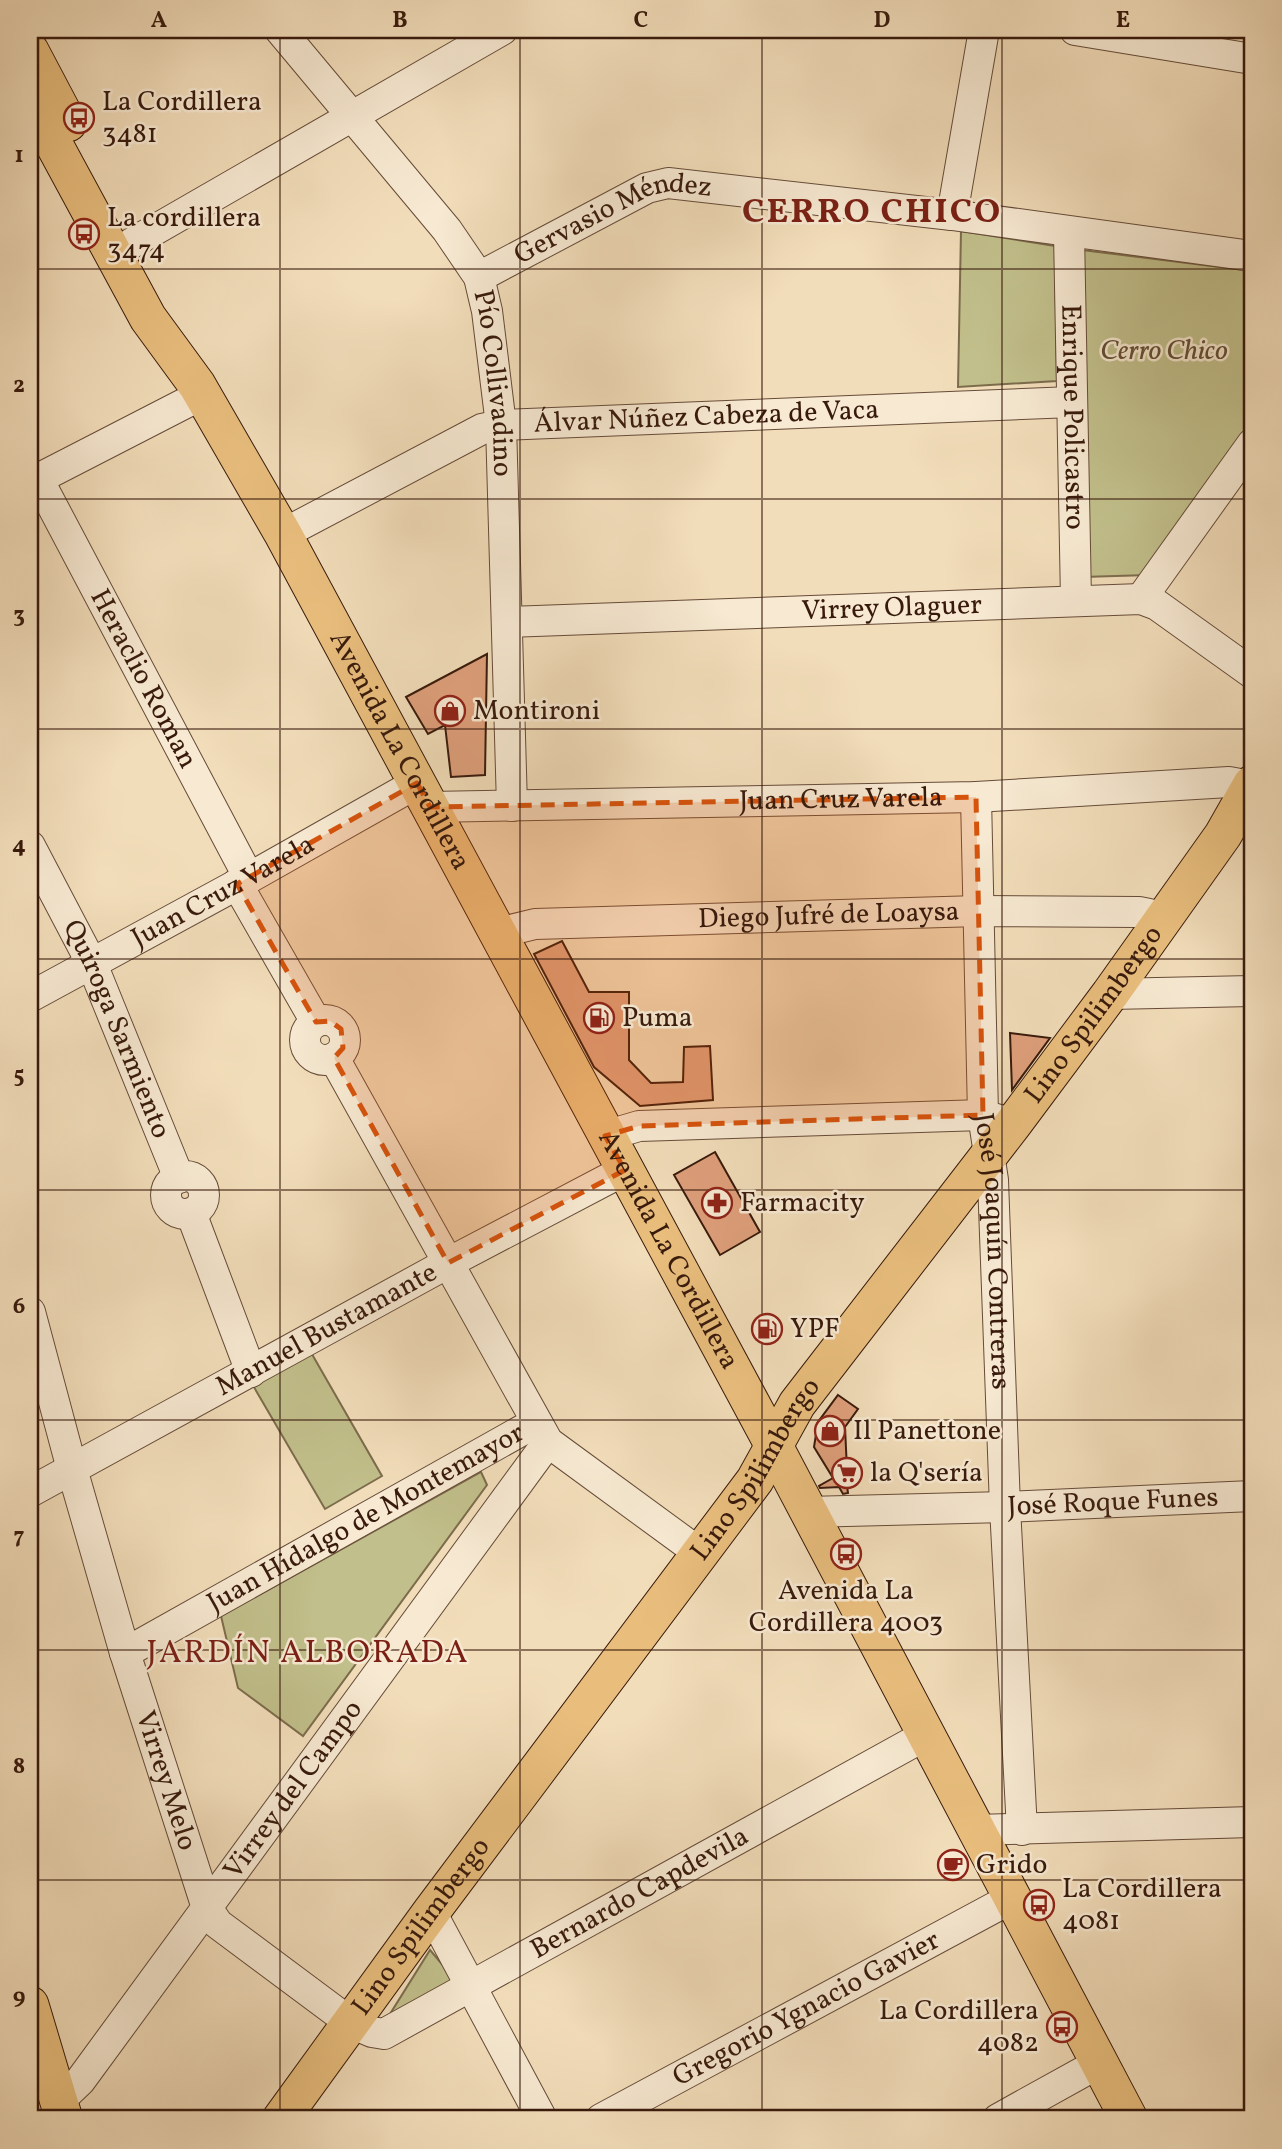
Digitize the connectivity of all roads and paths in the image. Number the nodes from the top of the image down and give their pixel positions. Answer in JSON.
{"nodes":[{"id":1,"x":281,"y":30,"type":"edge"},
{"id":2,"x":502,"y":30,"type":"edge"},
{"id":3,"x":984,"y":30,"type":"edge"},
{"id":4,"x":1074,"y":30,"type":"edge"},
{"id":5,"x":30,"y":51,"type":"edge"},
{"id":6,"x":1252,"y":58,"type":"edge"},
{"id":7,"x":30,"y":100,"type":"edge"},
{"id":8,"x":353,"y":117,"type":"junction"},
{"id":9,"x":951,"y":215,"type":"junction"},
{"id":10,"x":1069,"y":233,"type":"junction"},
{"id":11,"x":132,"y":243,"type":"junction"},
{"id":12,"x":1252,"y":256,"type":"edge"},
{"id":13,"x":478,"y":277,"type":"junction"},
{"id":14,"x":200,"y":389,"type":"junction"},
{"id":15,"x":1072,"y":402,"type":"junction"},
{"id":16,"x":501,"y":425,"type":"junction"},
{"id":17,"x":1252,"y":444,"type":"edge"},
{"id":18,"x":34,"y":481,"type":"edge"},
{"id":19,"x":283,"y":534,"type":"junction"},
{"id":20,"x":1141,"y":599,"type":"junction"},
{"id":21,"x":1076,"y":600,"type":"junction"},
{"id":22,"x":507,"y":622,"type":"junction"},
{"id":23,"x":1252,"y":673,"type":"edge"},
{"id":24,"x":423,"y":795,"type":"junction"},
{"id":25,"x":976,"y":797,"type":"junction"},
{"id":26,"x":1248,"y":801,"type":"edge"},
{"id":27,"x":513,"y":806,"type":"junction"},
{"id":28,"x":30,"y":846,"type":"edge"},
{"id":29,"x":243,"y":881,"type":"junction"},
{"id":30,"x":979,"y":911,"type":"junction"},
{"id":31,"x":1161,"y":922,"type":"junction"},
{"id":32,"x":498,"y":933,"type":"junction"},
{"id":33,"x":92,"y":964,"type":"junction"},
{"id":34,"x":1252,"y":991,"type":"edge"},
{"id":35,"x":1110,"y":994,"type":"junction"},
{"id":36,"x":30,"y":997,"type":"edge"},
{"id":37,"x":998,"y":1119,"type":"junction"},
{"id":38,"x":605,"y":1136,"type":"junction"},
{"id":39,"x":989,"y":1155,"type":"junction"},
{"id":40,"x":625,"y":1170,"type":"junction"},
{"id":41,"x":448,"y":1263,"type":"junction"},
{"id":42,"x":30,"y":1312,"type":"edge"},
{"id":43,"x":251,"y":1372,"type":"junction"},
{"id":44,"x":541,"y":1432,"type":"junction"},
{"id":45,"x":774,"y":1446,"type":"junction"},
{"id":46,"x":72,"y":1469,"type":"junction"},
{"id":47,"x":30,"y":1492,"type":"edge"},
{"id":48,"x":1252,"y":1496,"type":"edge"},
{"id":49,"x":1005,"y":1507,"type":"junction"},
{"id":50,"x":807,"y":1511,"type":"junction"},
{"id":51,"x":701,"y":1554,"type":"junction"},
{"id":52,"x":125,"y":1653,"type":"junction"},
{"id":53,"x":926,"y":1735,"type":"junction"},
{"id":54,"x":1252,"y":1822,"type":"edge"},
{"id":55,"x":976,"y":1830,"type":"junction"},
{"id":56,"x":1022,"y":1830,"type":"junction"},
{"id":57,"x":1012,"y":1898,"type":"junction"},
{"id":58,"x":207,"y":1908,"type":"junction"},
{"id":59,"x":431,"y":1912,"type":"junction"},
{"id":60,"x":472,"y":1985,"type":"junction"},
{"id":61,"x":30,"y":2005,"type":"edge"},
{"id":62,"x":351,"y":2023,"type":"junction"},
{"id":63,"x":1099,"y":2063,"type":"junction"},
{"id":64,"x":62,"y":2110,"type":"edge"},
{"id":65,"x":281,"y":2119,"type":"edge"},
{"id":66,"x":542,"y":2119,"type":"edge"},
{"id":67,"x":601,"y":2119,"type":"edge"},
{"id":68,"x":998,"y":2119,"type":"edge"},
{"id":69,"x":1129,"y":2119,"type":"edge"}],
"edges":[{"from":1,"to":8,"type":"street","name":"Pío Collivadino"},
{"from":2,"to":8,"type":"street"},
{"from":3,"to":9,"type":"street"},
{"from":4,"to":6,"type":"street"},
{"from":5,"to":11,"type":"main road","name":"Avenida La Cordillera"},
{"from":7,"to":14,"type":"main road","name":"Avenida La Cordillera"},
{"from":8,"to":11,"type":"street"},
{"from":8,"to":13,"type":"street","name":"Pío Collivadino"},
{"from":9,"to":10,"type":"street","name":"Gervasio Méndez"},
{"from":9,"to":13,"type":"street","name":"Gervasio Méndez"},
{"from":10,"to":12,"type":"street","name":"Gervasio Méndez"},
{"from":10,"to":15,"type":"street","name":"Enrique Policastro"},
{"from":11,"to":14,"type":"main road","name":"Avenida La Cordillera"},
{"from":13,"to":16,"type":"street","name":"Pío Collivadino"},
{"from":14,"to":18,"type":"street"},
{"from":14,"to":19,"type":"main road","name":"Avenida La Cordillera"},
{"from":15,"to":16,"type":"street","name":"Álvar Núñez Cabeza de Vaca"},
{"from":15,"to":21,"type":"street","name":"Enrique Policastro"},
{"from":16,"to":19,"type":"street","name":"Álvar Núñez Cabeza de Vaca"},
{"from":16,"to":22,"type":"street","name":"Pío Collivadino"},
{"from":17,"to":20,"type":"street"},
{"from":18,"to":29,"type":"street","name":"Heraclio Roman"},
{"from":19,"to":24,"type":"main road","name":"Avenida La Cordillera"},
{"from":20,"to":21,"type":"street","name":"Virrey Olaguer"},
{"from":20,"to":23,"type":"street","name":"Virrey Olaguer"},
{"from":21,"to":22,"type":"street","name":"Virrey Olaguer"},
{"from":22,"to":27,"type":"street","name":"Pío Collivadino"},
{"from":24,"to":27,"type":"street","name":"Juan Cruz Varela"},
{"from":24,"to":29,"type":"street","name":"Juan Cruz Varela"},
{"from":24,"to":32,"type":"main road","name":"Avenida La Cordillera"},
{"from":25,"to":26,"type":"street","name":"Juan Cruz Varela"},
{"from":25,"to":27,"type":"street","name":"Juan Cruz Varela"},
{"from":25,"to":30,"type":"street","name":"José Joaquín Contreras"},
{"from":26,"to":31,"type":"main road","name":"Lino Spilimbergo"},
{"from":28,"to":33,"type":"street","name":"Quiroga Sarmiento"},
{"from":29,"to":33,"type":"street","name":"Juan Cruz Varela"},
{"from":29,"to":41,"type":"street","name":"Heraclio Roman"},
{"from":30,"to":31,"type":"street","name":"Diego Jufré de Loaysa"},
{"from":30,"to":32,"type":"street","name":"Diego Jufré de Loaysa"},
{"from":30,"to":37,"type":"street","name":"José Joaquín Contreras"},
{"from":31,"to":35,"type":"main road","name":"Lino Spilimbergo"},
{"from":32,"to":38,"type":"main road","name":"Avenida La Cordillera"},
{"from":33,"to":36,"type":"street","name":"Juan Cruz Varela"},
{"from":33,"to":43,"type":"street","name":"Quiroga Sarmiento"},
{"from":34,"to":35,"type":"street"},
{"from":35,"to":37,"type":"main road","name":"Lino Spilimbergo"},
{"from":37,"to":38,"type":"street"},
{"from":37,"to":39,"type":"main road","name":"Lino Spilimbergo"},
{"from":38,"to":40,"type":"main road","name":"Avenida La Cordillera"},
{"from":39,"to":45,"type":"main road","name":"Lino Spilimbergo"},
{"from":39,"to":49,"type":"street","name":"José Joaquín Contreras"},
{"from":40,"to":41,"type":"street","name":"Manuel Bustamante"},
{"from":40,"to":45,"type":"main road","name":"Avenida La Cordillera"},
{"from":41,"to":43,"type":"street","name":"Manuel Bustamante"},
{"from":41,"to":44,"type":"street","name":"Heraclio Roman"},
{"from":42,"to":46,"type":"street","name":"Virrey Melo"},
{"from":43,"to":46,"type":"street","name":"Manuel Bustamante"},
{"from":44,"to":51,"type":"street","name":"Heraclio Roman"},
{"from":44,"to":52,"type":"street","name":"Juan Hidalgo de Montemayor"},
{"from":44,"to":58,"type":"street","name":"Virrey del Campo"},
{"from":45,"to":50,"type":"main road","name":"Avenida La Cordillera"},
{"from":45,"to":51,"type":"main road","name":"Lino Spilimbergo"},
{"from":46,"to":47,"type":"street","name":"Manuel Bustamante"},
{"from":46,"to":52,"type":"street","name":"Virrey Melo"},
{"from":48,"to":49,"type":"street","name":"José Roque Funes"},
{"from":49,"to":50,"type":"street","name":"José Roque Funes"},
{"from":49,"to":56,"type":"street","name":"José Joaquín Contreras"},
{"from":50,"to":53,"type":"main road","name":"Avenida La Cordillera"},
{"from":51,"to":59,"type":"main road","name":"Lino Spilimbergo"},
{"from":52,"to":58,"type":"street","name":"Virrey Melo"},
{"from":53,"to":55,"type":"main road","name":"Avenida La Cordillera"},
{"from":53,"to":60,"type":"street","name":"Bernardo Capdevila"},
{"from":54,"to":56,"type":"street"},
{"from":55,"to":56,"type":"street"},
{"from":55,"to":57,"type":"main road","name":"Avenida La Cordillera"},
{"from":57,"to":63,"type":"main road","name":"Avenida La Cordillera"},
{"from":57,"to":67,"type":"street","name":"Gregorio Ygnacio Gavier"},
{"from":58,"to":62,"type":"street","name":"Virrey Melo"},
{"from":58,"to":64,"type":"street","name":"Virrey del Campo"},
{"from":59,"to":60,"type":"street"},
{"from":59,"to":62,"type":"main road","name":"Lino Spilimbergo"},
{"from":60,"to":62,"type":"street","name":"Bernardo Capdevila"},
{"from":60,"to":66,"type":"street"},
{"from":61,"to":64,"type":"main road"},
{"from":62,"to":65,"type":"main road","name":"Lino Spilimbergo"},
{"from":63,"to":68,"type":"street"},
{"from":63,"to":69,"type":"main road","name":"Avenida La Cordillera"}]}
